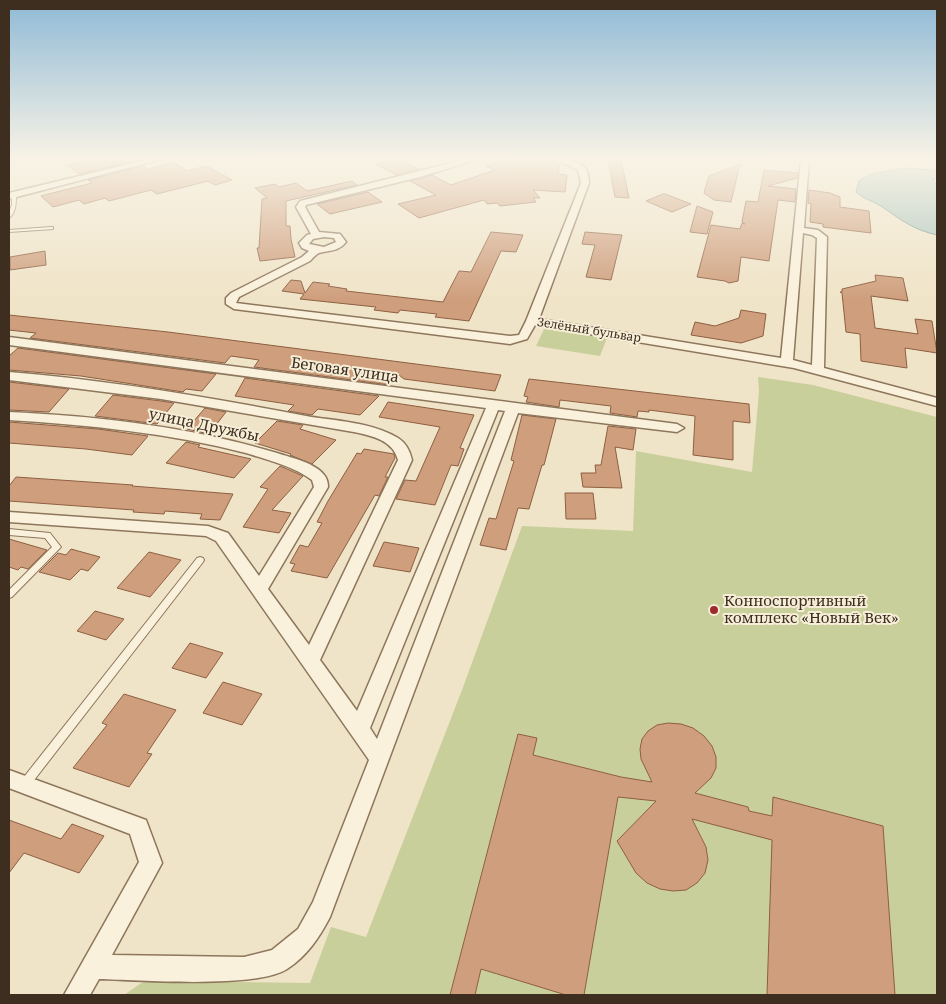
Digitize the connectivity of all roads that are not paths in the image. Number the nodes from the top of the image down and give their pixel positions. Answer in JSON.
{"nodes":[{"id":1,"x":301,"y":206,"type":"edge"},
{"id":2,"x":577,"y":206,"type":"edge"},
{"id":3,"x":800,"y":206,"type":"edge"},
{"id":4,"x":51,"y":228,"type":"dead end"},
{"id":5,"x":798,"y":230,"type":"junction"},
{"id":6,"x":9,"y":231,"type":"edge"},
{"id":7,"x":316,"y":235,"type":"junction"},
{"id":8,"x":316,"y":250,"type":"junction"},
{"id":9,"x":532,"y":321,"type":"junction"},
{"id":10,"x":9,"y":341,"type":"edge"},
{"id":11,"x":787,"y":362,"type":"junction"},
{"id":12,"x":818,"y":370,"type":"junction"},
{"id":13,"x":9,"y":376,"type":"edge"},
{"id":14,"x":937,"y":402,"type":"edge"},
{"id":15,"x":493,"y":406,"type":"junction"},
{"id":16,"x":513,"y":408,"type":"junction"},
{"id":17,"x":9,"y":416,"type":"edge"},
{"id":18,"x":677,"y":428,"type":"dead end"},
{"id":19,"x":9,"y":517,"type":"edge"},
{"id":20,"x":9,"y":532,"type":"edge"},
{"id":21,"x":200,"y":560,"type":"dead end"},
{"id":22,"x":259,"y":588,"type":"junction"},
{"id":23,"x":9,"y":595,"type":"edge"},
{"id":24,"x":310,"y":661,"type":"junction"},
{"id":25,"x":359,"y":730,"type":"junction"},
{"id":26,"x":380,"y":759,"type":"junction"},
{"id":27,"x":16,"y":782,"type":"edge"},
{"id":28,"x":92,"y":967,"type":"junction"},
{"id":29,"x":76,"y":995,"type":"edge"}],
"edges":[{"from":1,"to":7,"type":"street"},
{"from":2,"to":9,"type":"street"},
{"from":3,"to":5,"type":"street"},
{"from":4,"to":6,"type":"lane"},
{"from":5,"to":11,"type":"street"},
{"from":5,"to":12,"type":"street"},
{"from":7,"to":8,"type":"street"},
{"from":7,"to":8,"type":"street"},
{"from":8,"to":9,"type":"street","name":"Зелёный бульвар"},
{"from":9,"to":11,"type":"street","name":"Зелёный бульвар"},
{"from":10,"to":15,"type":"street","name":"Беговая улица"},
{"from":11,"to":12,"type":"street","name":"Зелёный бульвар"},
{"from":12,"to":14,"type":"street","name":"Зелёный бульвар"},
{"from":13,"to":24,"type":"street"},
{"from":15,"to":16,"type":"street","name":"Беговая улица"},
{"from":15,"to":25,"type":"street"},
{"from":16,"to":18,"type":"street","name":"Беговая улица"},
{"from":16,"to":26,"type":"street"},
{"from":17,"to":22,"type":"street","name":"улица Дружбы"},
{"from":19,"to":22,"type":"street"},
{"from":20,"to":23,"type":"lane"},
{"from":21,"to":27,"type":"lane"},
{"from":22,"to":24,"type":"street"},
{"from":24,"to":25,"type":"street"},
{"from":25,"to":26,"type":"street"},
{"from":26,"to":28,"type":"street"},
{"from":27,"to":28,"type":"street"},
{"from":28,"to":29,"type":"street"}]}
